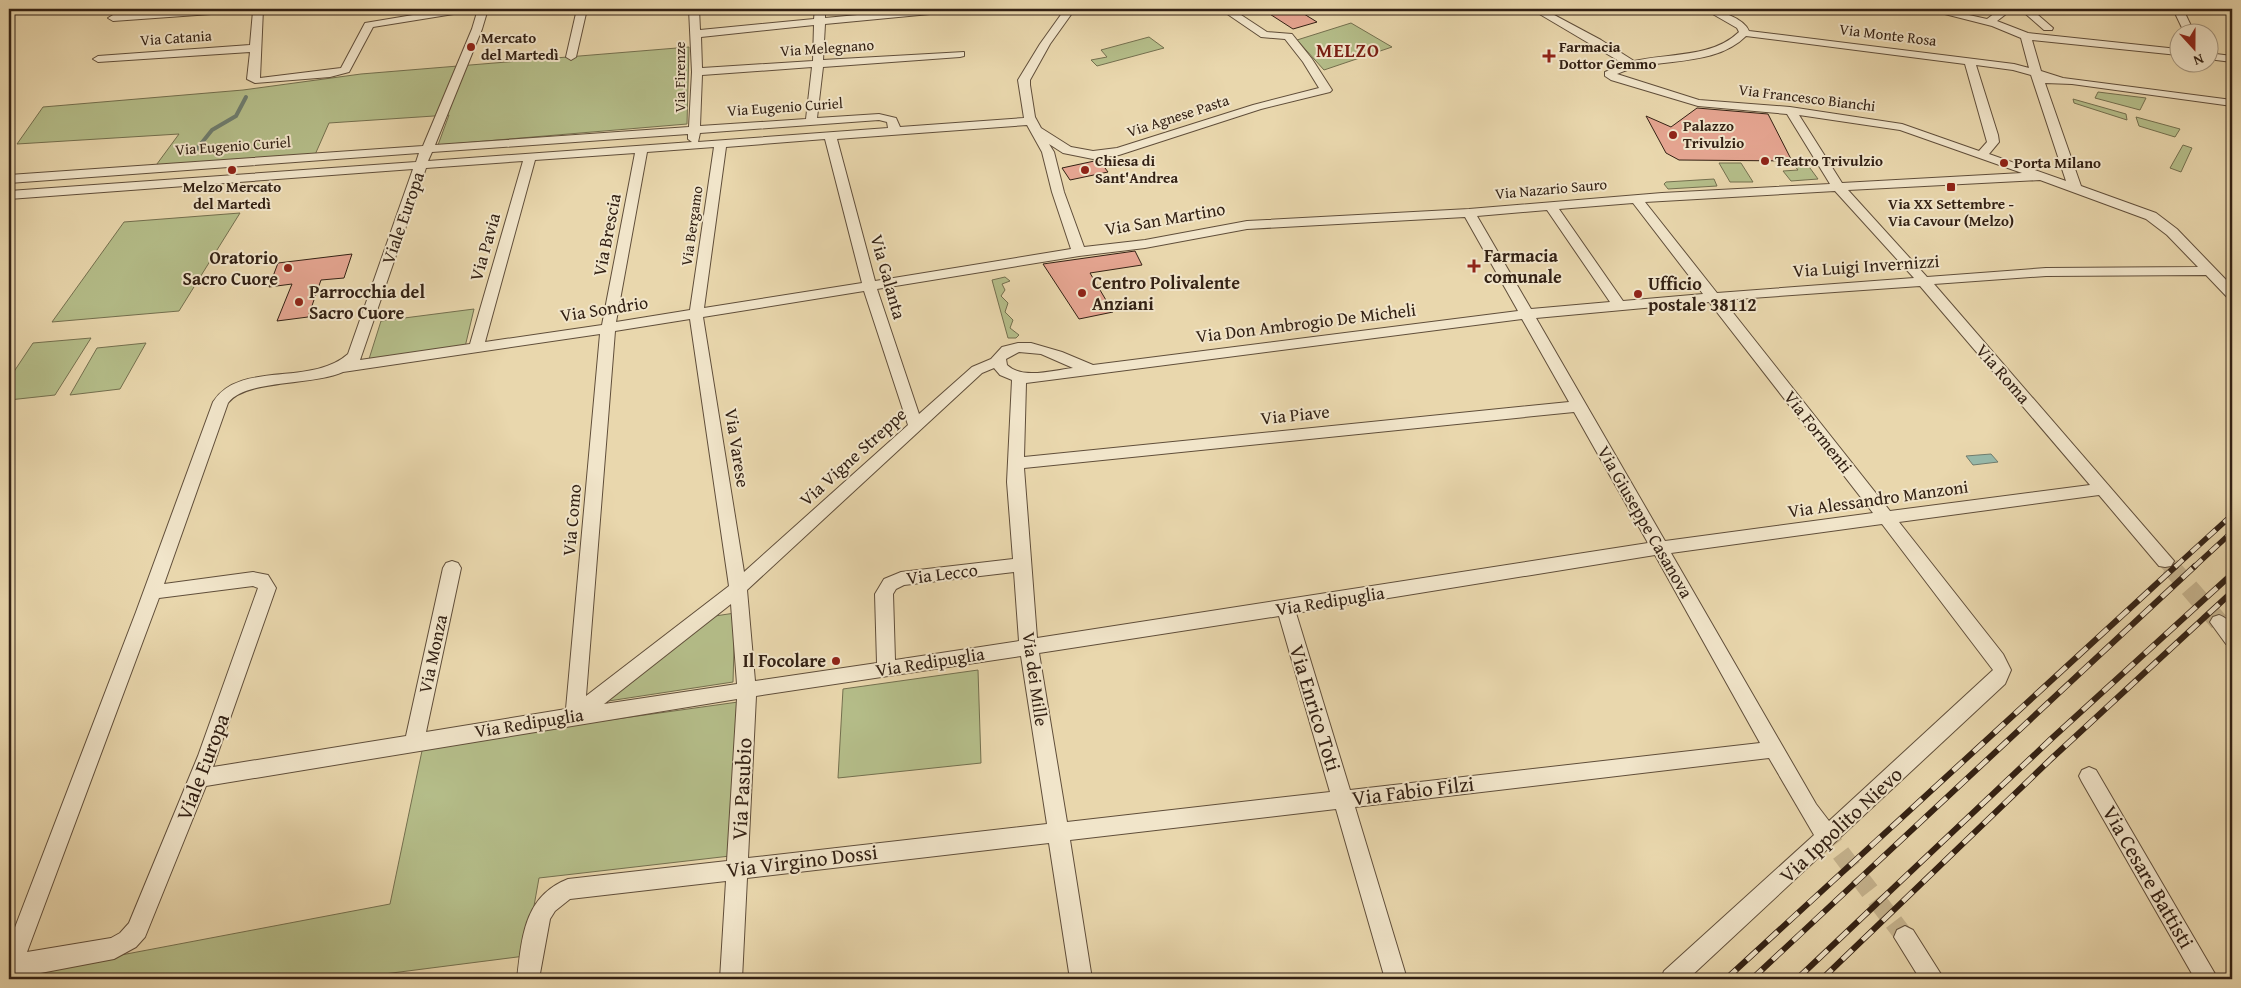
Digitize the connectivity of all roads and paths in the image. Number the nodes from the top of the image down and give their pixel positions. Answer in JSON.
{"nodes":[{"id":1,"x":250,"y":9,"type":"edge"},
{"id":2,"x":258,"y":9,"type":"edge"},
{"id":3,"x":466,"y":9,"type":"edge"},
{"id":4,"x":483,"y":9,"type":"edge"},
{"id":5,"x":582,"y":9,"type":"edge"},
{"id":6,"x":694,"y":9,"type":"edge"},
{"id":7,"x":820,"y":9,"type":"edge"},
{"id":8,"x":951,"y":9,"type":"edge"},
{"id":9,"x":1070,"y":9,"type":"edge"},
{"id":10,"x":1225,"y":9,"type":"edge"},
{"id":11,"x":1536,"y":9,"type":"edge"},
{"id":12,"x":1709,"y":9,"type":"edge"},
{"id":13,"x":1930,"y":9,"type":"edge"},
{"id":14,"x":1998,"y":9,"type":"edge"},
{"id":15,"x":2025,"y":9,"type":"edge"},
{"id":16,"x":2178,"y":9,"type":"edge"},
{"id":17,"x":113,"y":18,"type":"dead end"},
{"id":18,"x":369,"y":20,"type":"joint"},
{"id":19,"x":819,"y":21,"type":"junction"},
{"id":20,"x":1989,"y":22,"type":"junction"},
{"id":21,"x":2184,"y":22,"type":"edge"},
{"id":22,"x":2048,"y":28,"type":"junction"},
{"id":23,"x":1744,"y":33,"type":"junction"},
{"id":24,"x":695,"y":34,"type":"junction"},
{"id":25,"x":2026,"y":36,"type":"junction"},
{"id":26,"x":2135,"y":47,"type":"junction"},
{"id":27,"x":255,"y":48,"type":"junction"},
{"id":28,"x":2168,"y":51,"type":"edge"},
{"id":29,"x":960,"y":54,"type":"dead end"},
{"id":30,"x":571,"y":56,"type":"dead end"},
{"id":31,"x":2218,"y":57,"type":"edge"},
{"id":32,"x":98,"y":59,"type":"dead end"},
{"id":33,"x":2232,"y":59,"type":"edge"},
{"id":34,"x":1968,"y":61,"type":"junction"},
{"id":35,"x":818,"y":63,"type":"junction"},
{"id":36,"x":1634,"y":66,"type":"junction"},
{"id":37,"x":697,"y":72,"type":"junction"},
{"id":38,"x":2037,"y":77,"type":"junction"},
{"id":39,"x":2072,"y":81,"type":"junction"},
{"id":40,"x":1326,"y":90,"type":"joint"},
{"id":41,"x":2232,"y":96,"type":"edge"},
{"id":42,"x":2232,"y":103,"type":"edge"},
{"id":43,"x":1790,"y":110,"type":"junction"},
{"id":44,"x":811,"y":122,"type":"junction"},
{"id":45,"x":694,"y":129,"type":"junction"},
{"id":46,"x":1036,"y":129,"type":"junction"},
{"id":47,"x":668,"y":131,"type":"junction"},
{"id":48,"x":895,"y":131,"type":"junction"},
{"id":49,"x":830,"y":136,"type":"junction"},
{"id":50,"x":721,"y":143,"type":"junction"},
{"id":51,"x":694,"y":145,"type":"junction"},
{"id":52,"x":459,"y":146,"type":"junction"},
{"id":53,"x":662,"y":147,"type":"junction"},
{"id":54,"x":428,"y":149,"type":"junction"},
{"id":55,"x":642,"y":149,"type":"junction"},
{"id":56,"x":1982,"y":155,"type":"junction"},
{"id":57,"x":530,"y":157,"type":"junction"},
{"id":58,"x":449,"y":162,"type":"junction"},
{"id":59,"x":421,"y":164,"type":"junction"},
{"id":60,"x":2041,"y":176,"type":"junction"},
{"id":61,"x":9,"y":179,"type":"edge"},
{"id":62,"x":1839,"y":188,"type":"junction"},
{"id":63,"x":2075,"y":188,"type":"junction"},
{"id":64,"x":9,"y":195,"type":"edge"},
{"id":65,"x":1636,"y":199,"type":"junction"},
{"id":66,"x":1550,"y":206,"type":"junction"},
{"id":67,"x":1469,"y":213,"type":"junction"},
{"id":68,"x":1079,"y":252,"type":"junction"},
{"id":69,"x":2209,"y":271,"type":"junction"},
{"id":70,"x":1923,"y":280,"type":"junction"},
{"id":71,"x":870,"y":287,"type":"junction"},
{"id":72,"x":2232,"y":294,"type":"edge"},
{"id":73,"x":1713,"y":297,"type":"junction"},
{"id":74,"x":1620,"y":306,"type":"junction"},
{"id":75,"x":696,"y":314,"type":"junction"},
{"id":76,"x":1527,"y":314,"type":"junction"},
{"id":77,"x":608,"y":328,"type":"junction"},
{"id":78,"x":476,"y":348,"type":"junction"},
{"id":79,"x":998,"y":361,"type":"junction"},
{"id":80,"x":344,"y":366,"type":"junction"},
{"id":81,"x":1091,"y":370,"type":"junction"},
{"id":82,"x":1019,"y":378,"type":"junction"},
{"id":83,"x":1579,"y":406,"type":"junction"},
{"id":84,"x":916,"y":427,"type":"junction"},
{"id":85,"x":1015,"y":463,"type":"junction"},
{"id":86,"x":2101,"y":489,"type":"junction"},
{"id":87,"x":1884,"y":518,"type":"junction"},
{"id":88,"x":1660,"y":548,"type":"junction"},
{"id":89,"x":2165,"y":561,"type":"tunnel mouth"},
{"id":90,"x":1022,"y":564,"type":"junction"},
{"id":91,"x":452,"y":568,"type":"dead end"},
{"id":92,"x":738,"y":588,"type":"junction"},
{"id":93,"x":153,"y":592,"type":"junction"},
{"id":94,"x":1286,"y":608,"type":"junction"},
{"id":95,"x":2219,"y":622,"type":"tunnel mouth"},
{"id":96,"x":2232,"y":639,"type":"edge"},
{"id":97,"x":1029,"y":647,"type":"junction"},
{"id":98,"x":2001,"y":665,"type":"joint"},
{"id":99,"x":886,"y":669,"type":"junction"},
{"id":100,"x":747,"y":690,"type":"junction"},
{"id":101,"x":576,"y":716,"type":"junction"},
{"id":102,"x":414,"y":741,"type":"junction"},
{"id":103,"x":1770,"y":750,"type":"dead end"},
{"id":104,"x":2089,"y":776,"type":"dead end"},
{"id":105,"x":200,"y":778,"type":"junction"},
{"id":106,"x":1342,"y":799,"type":"junction"},
{"id":107,"x":1822,"y":830,"type":"tunnel mouth"},
{"id":108,"x":1057,"y":832,"type":"junction"},
{"id":109,"x":737,"y":869,"type":"junction"},
{"id":110,"x":1905,"y":937,"type":"tunnel mouth"},
{"id":111,"x":10,"y":969,"type":"edge"},
{"id":112,"x":528,"y":979,"type":"edge"},
{"id":113,"x":731,"y":979,"type":"edge"},
{"id":114,"x":1081,"y":979,"type":"edge"},
{"id":115,"x":1396,"y":979,"type":"edge"},
{"id":116,"x":1672,"y":979,"type":"edge"},
{"id":117,"x":1934,"y":979,"type":"edge"},
{"id":118,"x":2207,"y":979,"type":"edge"}],
"edges":[{"from":1,"to":17,"type":"street","name":"Via Catania"},
{"from":2,"to":27,"type":"street"},
{"from":3,"to":18,"type":"street"},
{"from":4,"to":54,"type":"street","name":"Viale Europa"},
{"from":5,"to":30,"type":"street"},
{"from":6,"to":24,"type":"street","name":"Via Firenze"},
{"from":7,"to":19,"type":"street"},
{"from":8,"to":19,"type":"street"},
{"from":9,"to":46,"type":"street"},
{"from":10,"to":40,"type":"street"},
{"from":11,"to":36,"type":"street"},
{"from":12,"to":23,"type":"street"},
{"from":13,"to":20,"type":"street"},
{"from":14,"to":20,"type":"street"},
{"from":15,"to":22,"type":"street"},
{"from":16,"to":21,"type":"street"},
{"from":18,"to":27,"type":"street"},
{"from":19,"to":24,"type":"street"},
{"from":19,"to":35,"type":"street"},
{"from":20,"to":22,"type":"street"},
{"from":20,"to":25,"type":"street"},
{"from":22,"to":25,"type":"street"},
{"from":22,"to":26,"type":"street"},
{"from":23,"to":34,"type":"street","name":"Via Monte Rosa"},
{"from":23,"to":36,"type":"street"},
{"from":24,"to":37,"type":"street","name":"Via Firenze"},
{"from":25,"to":26,"type":"street"},
{"from":25,"to":38,"type":"street"},
{"from":26,"to":28,"type":"street"},
{"from":27,"to":32,"type":"street","name":"Via Catania"},
{"from":29,"to":35,"type":"street","name":"Via Melegnano"},
{"from":31,"to":33,"type":"street"},
{"from":34,"to":38,"type":"street","name":"Via Monte Rosa"},
{"from":34,"to":56,"type":"street"},
{"from":35,"to":37,"type":"street","name":"Via Melegnano"},
{"from":35,"to":44,"type":"street"},
{"from":36,"to":43,"type":"street","name":"Via Francesco Bianchi"},
{"from":37,"to":45,"type":"street","name":"Via Firenze"},
{"from":38,"to":39,"type":"street","name":"Via Monte Rosa"},
{"from":38,"to":63,"type":"street"},
{"from":39,"to":41,"type":"street"},
{"from":39,"to":42,"type":"street"},
{"from":40,"to":46,"type":"street","name":"Via Agnese Pasta"},
{"from":43,"to":56,"type":"street","name":"Via Francesco Bianchi"},
{"from":43,"to":62,"type":"street","name":"Via Roma"},
{"from":44,"to":45,"type":"street","name":"Via Eugenio Curiel"},
{"from":44,"to":48,"type":"street","name":"Via Eugenio Curiel"},
{"from":45,"to":47,"type":"street","name":"Via Eugenio Curiel"},
{"from":45,"to":51,"type":"street","name":"Via Firenze"},
{"from":46,"to":48,"type":"street","name":"Via Eugenio Curiel"},
{"from":46,"to":68,"type":"street"},
{"from":47,"to":52,"type":"street","name":"Via Eugenio Curiel"},
{"from":47,"to":53,"type":"street"},
{"from":48,"to":49,"type":"street","name":"Via Eugenio Curiel"},
{"from":49,"to":50,"type":"street","name":"Via Eugenio Curiel"},
{"from":49,"to":71,"type":"street","name":"Via Galanta"},
{"from":50,"to":51,"type":"street","name":"Via Eugenio Curiel"},
{"from":50,"to":75,"type":"street","name":"Via Bergamo"},
{"from":51,"to":53,"type":"street","name":"Via Eugenio Curiel"},
{"from":52,"to":54,"type":"street","name":"Via Eugenio Curiel"},
{"from":52,"to":58,"type":"street"},
{"from":53,"to":55,"type":"street","name":"Via Eugenio Curiel"},
{"from":54,"to":59,"type":"street","name":"Viale Europa"},
{"from":54,"to":61,"type":"street","name":"Via Eugenio Curiel"},
{"from":55,"to":57,"type":"street","name":"Via Eugenio Curiel"},
{"from":55,"to":77,"type":"street","name":"Via Brescia"},
{"from":56,"to":60,"type":"street","name":"Via Francesco Bianchi"},
{"from":57,"to":58,"type":"street","name":"Via Eugenio Curiel"},
{"from":57,"to":78,"type":"street","name":"Via Pavia"},
{"from":58,"to":59,"type":"street","name":"Via Eugenio Curiel"},
{"from":59,"to":64,"type":"street","name":"Via Eugenio Curiel"},
{"from":59,"to":80,"type":"street","name":"Viale Europa"},
{"from":60,"to":62,"type":"street","name":"Via Nazario Sauro"},
{"from":60,"to":63,"type":"street","name":"Via Francesco Bianchi"},
{"from":62,"to":65,"type":"street","name":"Via Nazario Sauro"},
{"from":62,"to":70,"type":"street","name":"Via Roma"},
{"from":63,"to":69,"type":"street","name":"Via Francesco Bianchi"},
{"from":65,"to":66,"type":"street","name":"Via Nazario Sauro"},
{"from":65,"to":73,"type":"street","name":"Via Formenti"},
{"from":66,"to":67,"type":"street","name":"Via Nazario Sauro"},
{"from":66,"to":74,"type":"street"},
{"from":67,"to":68,"type":"street","name":"Via San Martino"},
{"from":67,"to":76,"type":"street","name":"Via Giuseppe Casanova"},
{"from":68,"to":71,"type":"street","name":"Via San Martino"},
{"from":69,"to":70,"type":"street","name":"Via Luigi Invernizzi"},
{"from":69,"to":72,"type":"street","name":"Via Francesco Bianchi"},
{"from":70,"to":73,"type":"street","name":"Via Luigi Invernizzi"},
{"from":70,"to":86,"type":"street","name":"Via Roma"},
{"from":71,"to":75,"type":"street","name":"Via Sondrio"},
{"from":71,"to":84,"type":"street","name":"Via Galanta"},
{"from":73,"to":74,"type":"street","name":"Via Luigi Invernizzi"},
{"from":73,"to":87,"type":"street","name":"Via Formenti"},
{"from":74,"to":76,"type":"street","name":"Via Luigi Invernizzi"},
{"from":75,"to":77,"type":"street","name":"Via Sondrio"},
{"from":75,"to":92,"type":"street","name":"Via Varese"},
{"from":76,"to":81,"type":"street","name":"Via Don Ambrogio De Micheli"},
{"from":76,"to":83,"type":"street","name":"Via Giuseppe Casanova"},
{"from":77,"to":78,"type":"street","name":"Via Sondrio"},
{"from":77,"to":101,"type":"street","name":"Via Como"},
{"from":78,"to":80,"type":"street","name":"Via Sondrio"},
{"from":79,"to":81,"type":"street","name":"Via Don Ambrogio De Micheli"},
{"from":79,"to":82,"type":"street"},
{"from":79,"to":84,"type":"street","name":"Via Vigne Streppe"},
{"from":80,"to":93,"type":"street","name":"Viale Europa"},
{"from":81,"to":82,"type":"street","name":"Via Don Ambrogio De Micheli"},
{"from":82,"to":85,"type":"street","name":"Via dei Mille"},
{"from":83,"to":85,"type":"street","name":"Via Piave"},
{"from":83,"to":88,"type":"street","name":"Via Giuseppe Casanova"},
{"from":84,"to":92,"type":"street","name":"Via Vigne Streppe"},
{"from":85,"to":90,"type":"street","name":"Via dei Mille"},
{"from":86,"to":87,"type":"street","name":"Via Alessandro Manzoni"},
{"from":86,"to":89,"type":"street","name":"Via Roma"},
{"from":87,"to":88,"type":"street","name":"Via Alessandro Manzoni"},
{"from":87,"to":98,"type":"street","name":"Via Formenti"},
{"from":88,"to":94,"type":"street","name":"Via Redipuglia"},
{"from":88,"to":107,"type":"street","name":"Via Giuseppe Casanova"},
{"from":90,"to":97,"type":"street","name":"Via dei Mille"},
{"from":90,"to":99,"type":"street","name":"Via Lecco"},
{"from":91,"to":102,"type":"street","name":"Via Monza"},
{"from":92,"to":100,"type":"street","name":"Via Varese"},
{"from":92,"to":101,"type":"street","name":"Via Vigne Streppe"},
{"from":93,"to":105,"type":"street","name":"Viale Europa"},
{"from":93,"to":111,"type":"street","name":"Viale Europa"},
{"from":94,"to":97,"type":"street","name":"Via Redipuglia"},
{"from":94,"to":106,"type":"street","name":"Via Enrico Toti"},
{"from":95,"to":96,"type":"street"},
{"from":97,"to":99,"type":"street","name":"Via Redipuglia"},
{"from":97,"to":108,"type":"street","name":"Via dei Mille"},
{"from":98,"to":116,"type":"street","name":"Via Ippolito Nievo"},
{"from":99,"to":100,"type":"street","name":"Via Redipuglia"},
{"from":100,"to":101,"type":"street","name":"Via Redipuglia"},
{"from":100,"to":109,"type":"street","name":"Via Pasubio"},
{"from":101,"to":102,"type":"street","name":"Via Redipuglia"},
{"from":102,"to":105,"type":"street","name":"Via Redipuglia"},
{"from":103,"to":106,"type":"street","name":"Via Fabio Filzi"},
{"from":104,"to":118,"type":"street","name":"Via Cesare Battisti"},
{"from":105,"to":111,"type":"street","name":"Viale Europa"},
{"from":106,"to":108,"type":"street","name":"Via Fabio Filzi"},
{"from":106,"to":115,"type":"street","name":"Via Enrico Toti"},
{"from":108,"to":109,"type":"street","name":"Via Virgino Dossi"},
{"from":108,"to":114,"type":"street","name":"Via dei Mille"},
{"from":109,"to":112,"type":"street","name":"Via Virgino Dossi"},
{"from":109,"to":113,"type":"street","name":"Via Pasubio"},
{"from":110,"to":117,"type":"street"}]}
